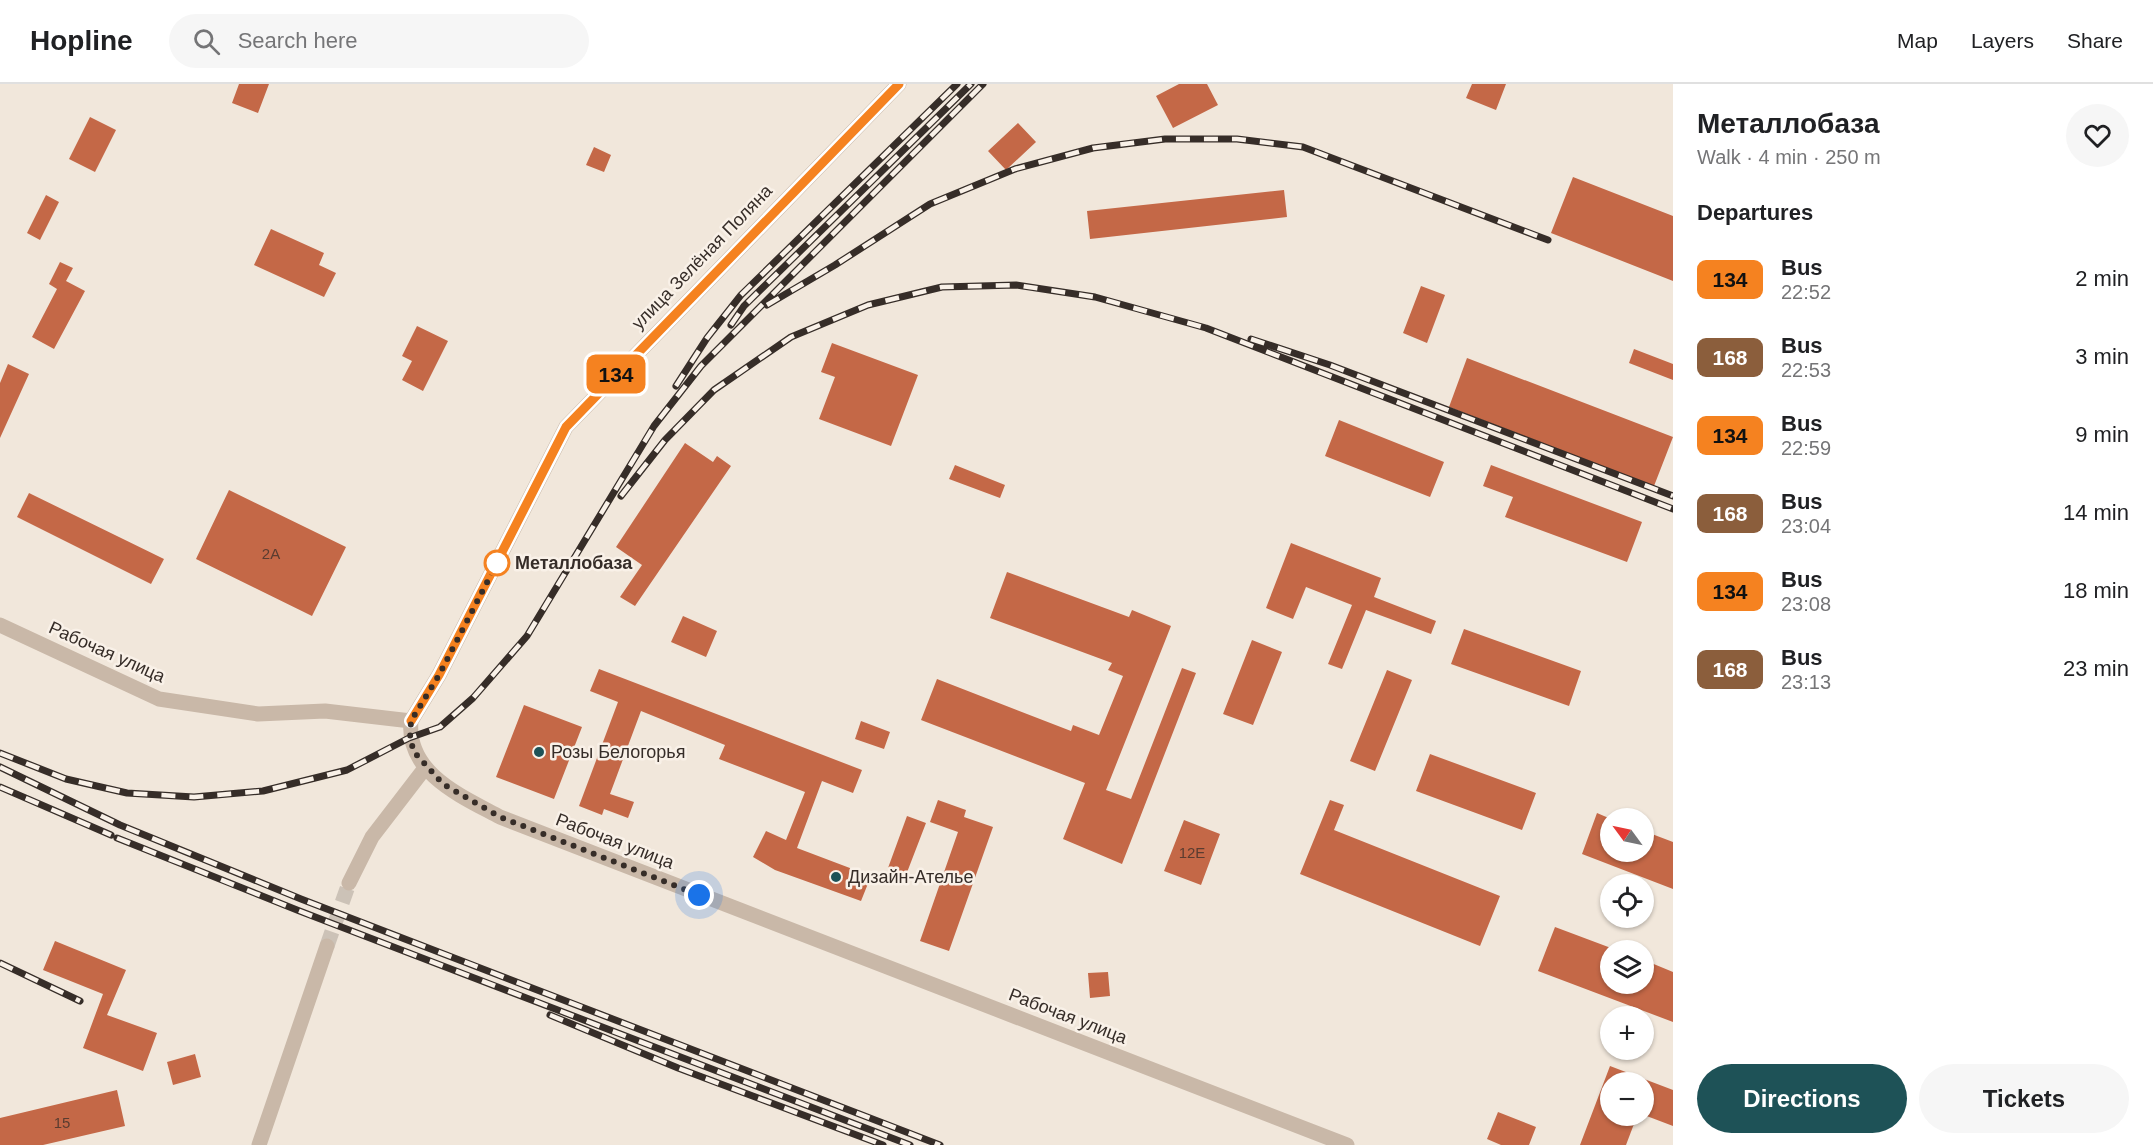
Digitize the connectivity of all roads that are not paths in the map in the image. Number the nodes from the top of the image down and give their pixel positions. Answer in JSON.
{"nodes":[{"id":1,"x":899,"y":84,"type":"edge"},
{"id":2,"x":0,"y":625,"type":"edge"},
{"id":3,"x":411,"y":721,"type":"junction"},
{"id":4,"x":425,"y":768,"type":"junction"},
{"id":5,"x":349,"y":883,"type":"tunnel mouth"},
{"id":6,"x":327,"y":946,"type":"tunnel mouth"},
{"id":7,"x":259,"y":1145,"type":"edge"},
{"id":8,"x":1347,"y":1145,"type":"edge"}],
"edges":[{"from":1,"to":3,"type":"street","name":"улица Зелёная Поляна"},
{"from":2,"to":3,"type":"street","name":"Рабочая улица"},
{"from":3,"to":4,"type":"street","name":"Рабочая улица"},
{"from":4,"to":5,"type":"street"},
{"from":4,"to":8,"type":"street","name":"Рабочая улица"},
{"from":6,"to":7,"type":"street"}]}
